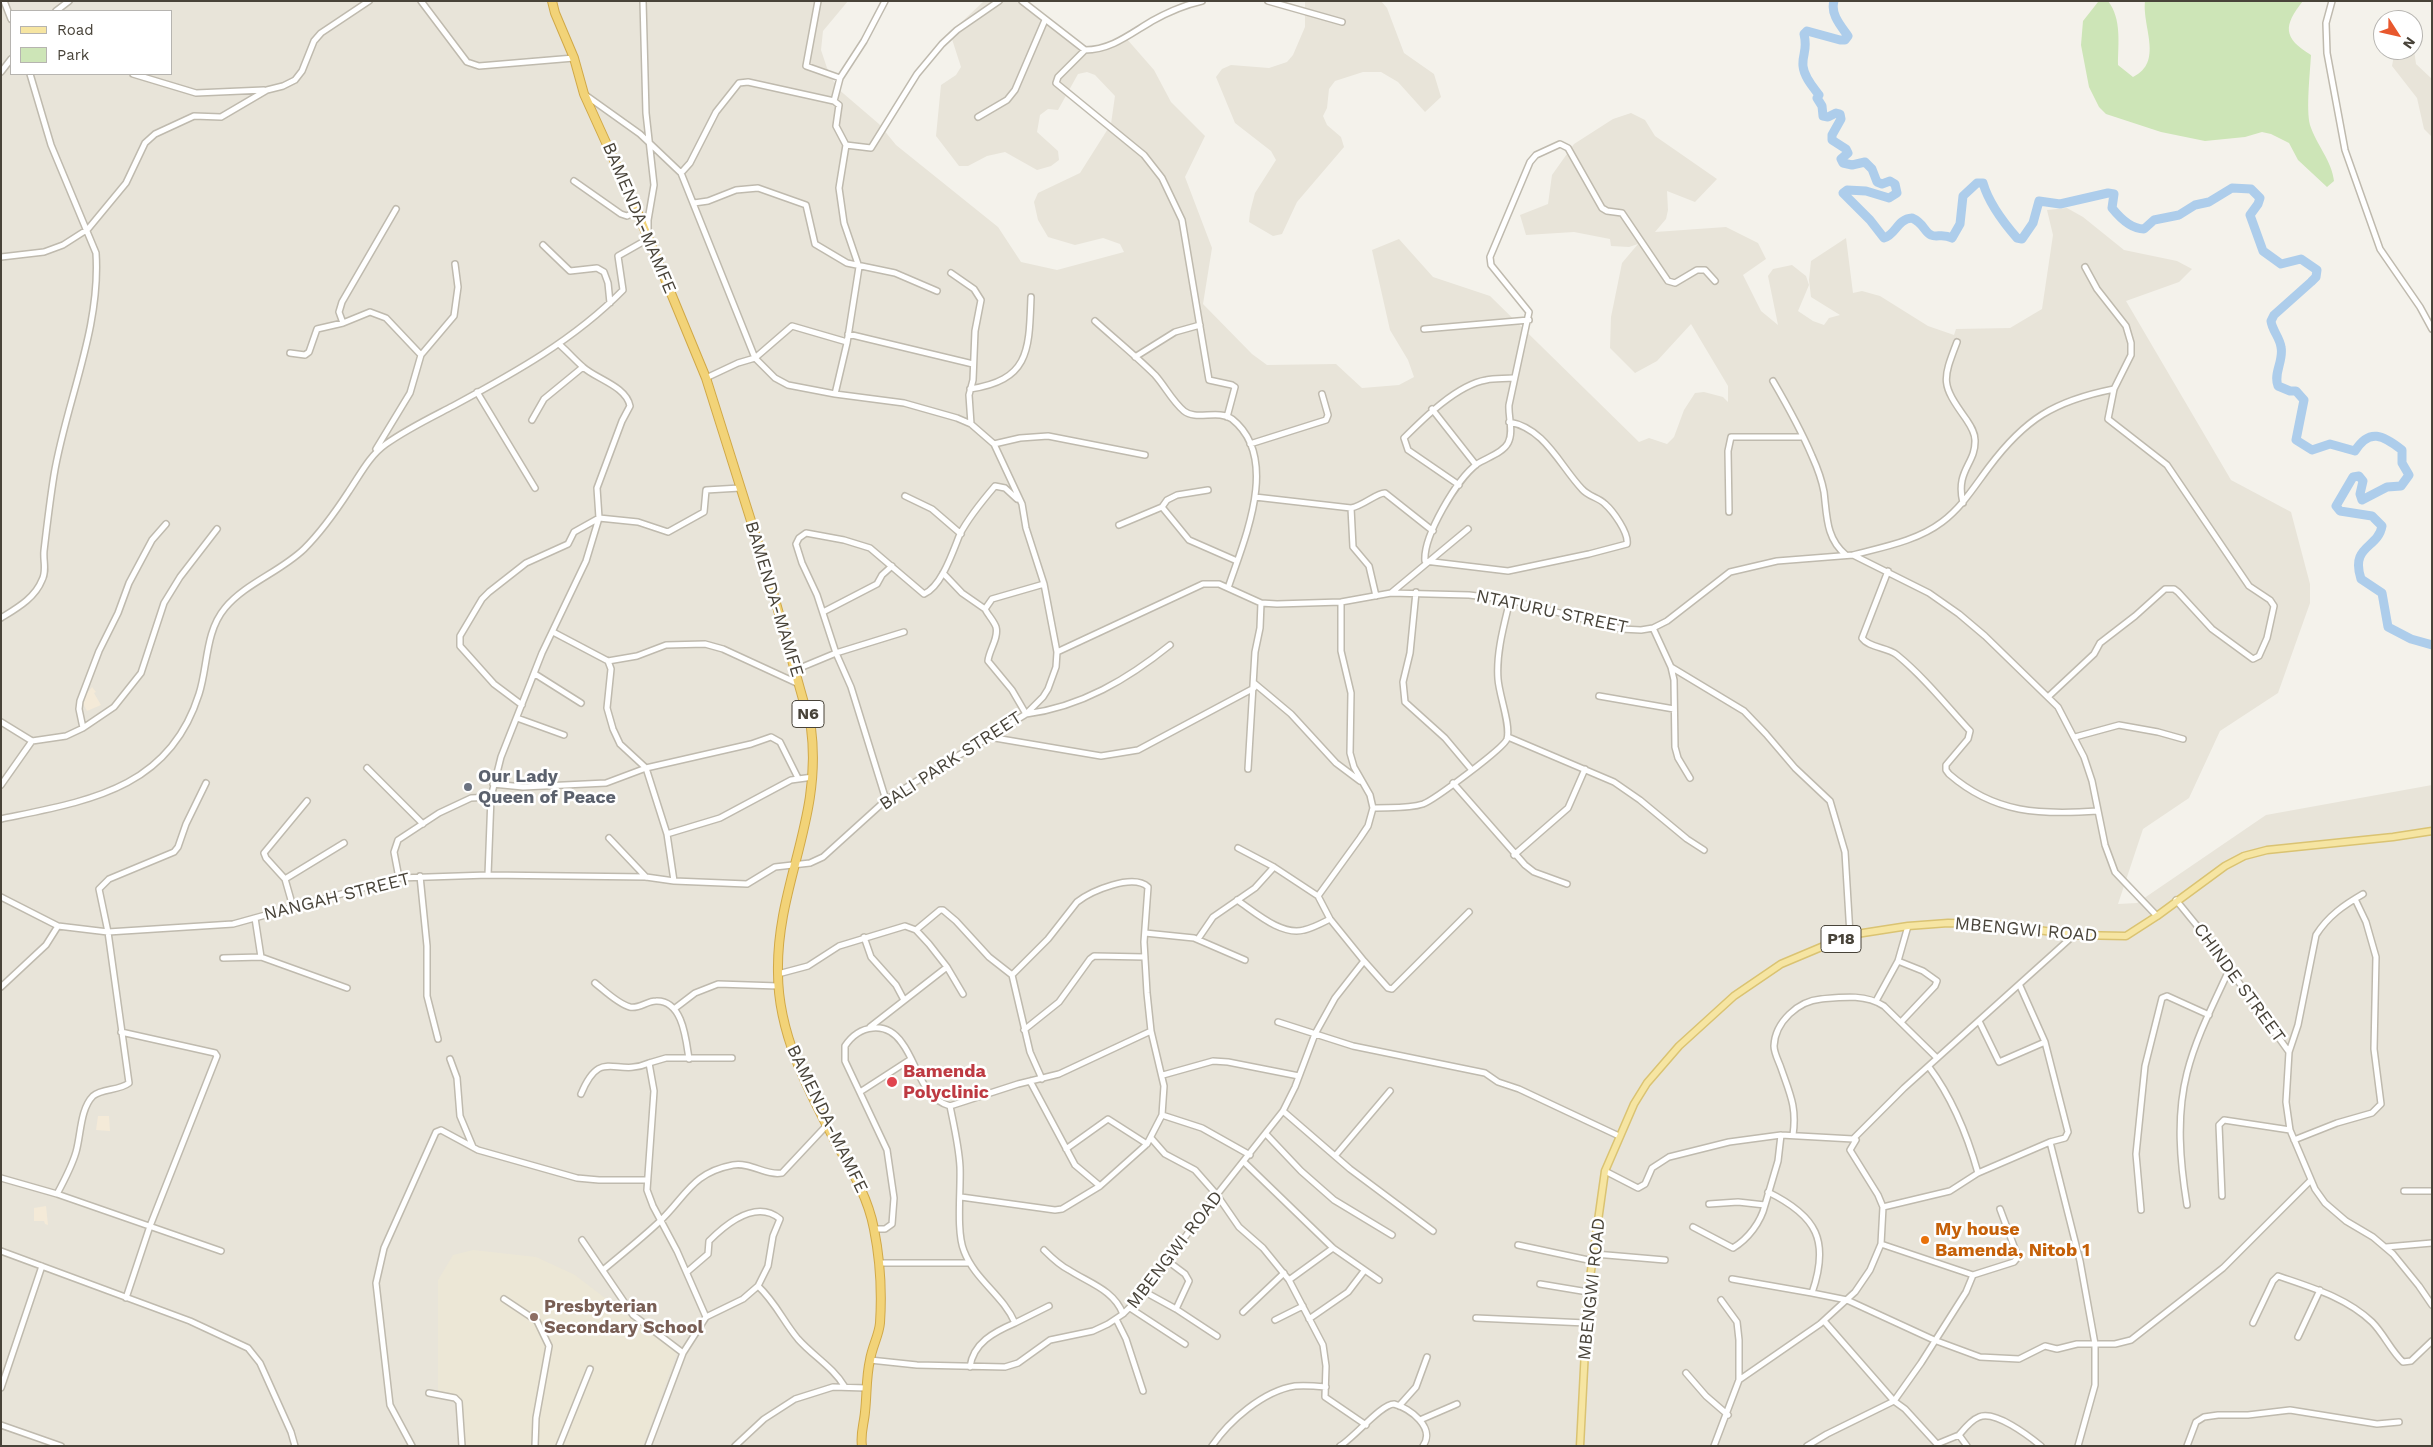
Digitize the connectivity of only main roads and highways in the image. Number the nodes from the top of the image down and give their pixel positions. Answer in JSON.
{"nodes":[{"id":1,"x":552,"y":1,"type":"edge"},
{"id":2,"x":2432,"y":831,"type":"edge"},
{"id":3,"x":862,"y":1446,"type":"edge"},
{"id":4,"x":1580,"y":1446,"type":"edge"}],
"edges":[{"from":1,"to":3,"type":"highway","name":"BAMENDA-MAMFE","number":"N6"},
{"from":2,"to":4,"type":"main road","name":"MBENGWI ROAD","number":"P18"}]}
